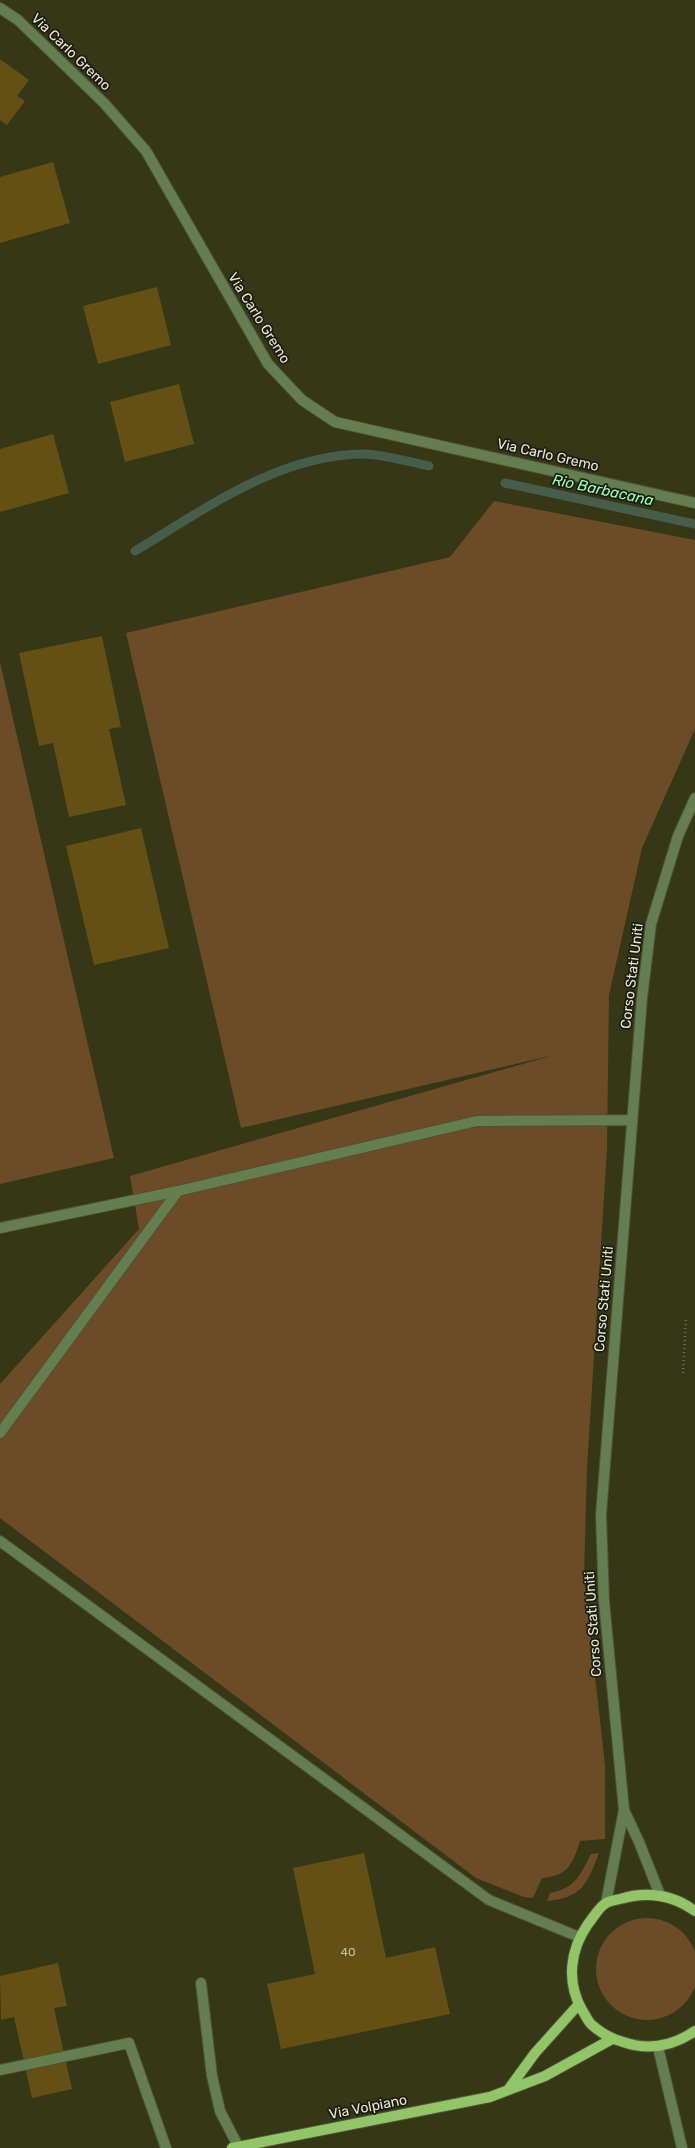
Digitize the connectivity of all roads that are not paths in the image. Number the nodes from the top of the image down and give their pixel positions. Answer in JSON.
{"nodes":[{"id":1,"x":0,"y":8,"type":"edge"},
{"id":2,"x":695,"y":503,"type":"edge"},
{"id":3,"x":695,"y":798,"type":"edge"},
{"id":4,"x":632,"y":1120,"type":"junction"},
{"id":5,"x":178,"y":1191,"type":"junction"},
{"id":6,"x":0,"y":1228,"type":"edge"},
{"id":7,"x":0,"y":1433,"type":"edge"},
{"id":8,"x":0,"y":1541,"type":"edge"},
{"id":9,"x":624,"y":1810,"type":"junction"},
{"id":10,"x":660,"y":1895,"type":"junction"},
{"id":11,"x":606,"y":1903,"type":"junction"},
{"id":12,"x":695,"y":1911,"type":"edge"},
{"id":13,"x":579,"y":1937,"type":"junction"},
{"id":14,"x":201,"y":1983,"type":"dead end"},
{"id":15,"x":579,"y":2004,"type":"junction"},
{"id":16,"x":695,"y":2031,"type":"edge"},
{"id":17,"x":612,"y":2039,"type":"junction"},
{"id":18,"x":658,"y":2047,"type":"junction"},
{"id":19,"x":0,"y":2070,"type":"edge"},
{"id":20,"x":508,"y":2090,"type":"junction"},
{"id":21,"x":166,"y":2148,"type":"edge"},
{"id":22,"x":237,"y":2148,"type":"edge"},
{"id":23,"x":682,"y":2148,"type":"edge"}],
"edges":[{"from":1,"to":2,"type":"street","name":"Via Carlo Gremo"},
{"from":3,"to":4,"type":"street","name":"Corso Stati Uniti"},
{"from":4,"to":5,"type":"street"},
{"from":4,"to":9,"type":"street","name":"Corso Stati Uniti"},
{"from":5,"to":6,"type":"street"},
{"from":5,"to":7,"type":"street"},
{"from":8,"to":13,"type":"street"},
{"from":9,"to":10,"type":"street","name":"Corso Stati Uniti"},
{"from":9,"to":11,"type":"street","name":"Corso Stati Uniti"},
{"from":10,"to":11,"type":"main road"},
{"from":10,"to":12,"type":"main road"},
{"from":11,"to":13,"type":"main road"},
{"from":13,"to":15,"type":"main road"},
{"from":14,"to":22,"type":"street"},
{"from":15,"to":17,"type":"main road"},
{"from":15,"to":20,"type":"main road"},
{"from":16,"to":18,"type":"main road"},
{"from":17,"to":18,"type":"main road"},
{"from":17,"to":20,"type":"main road","name":"Via Volpiano"},
{"from":18,"to":23,"type":"street"},
{"from":19,"to":21,"type":"street"},
{"from":20,"to":22,"type":"main road","name":"Via Volpiano"}]}
